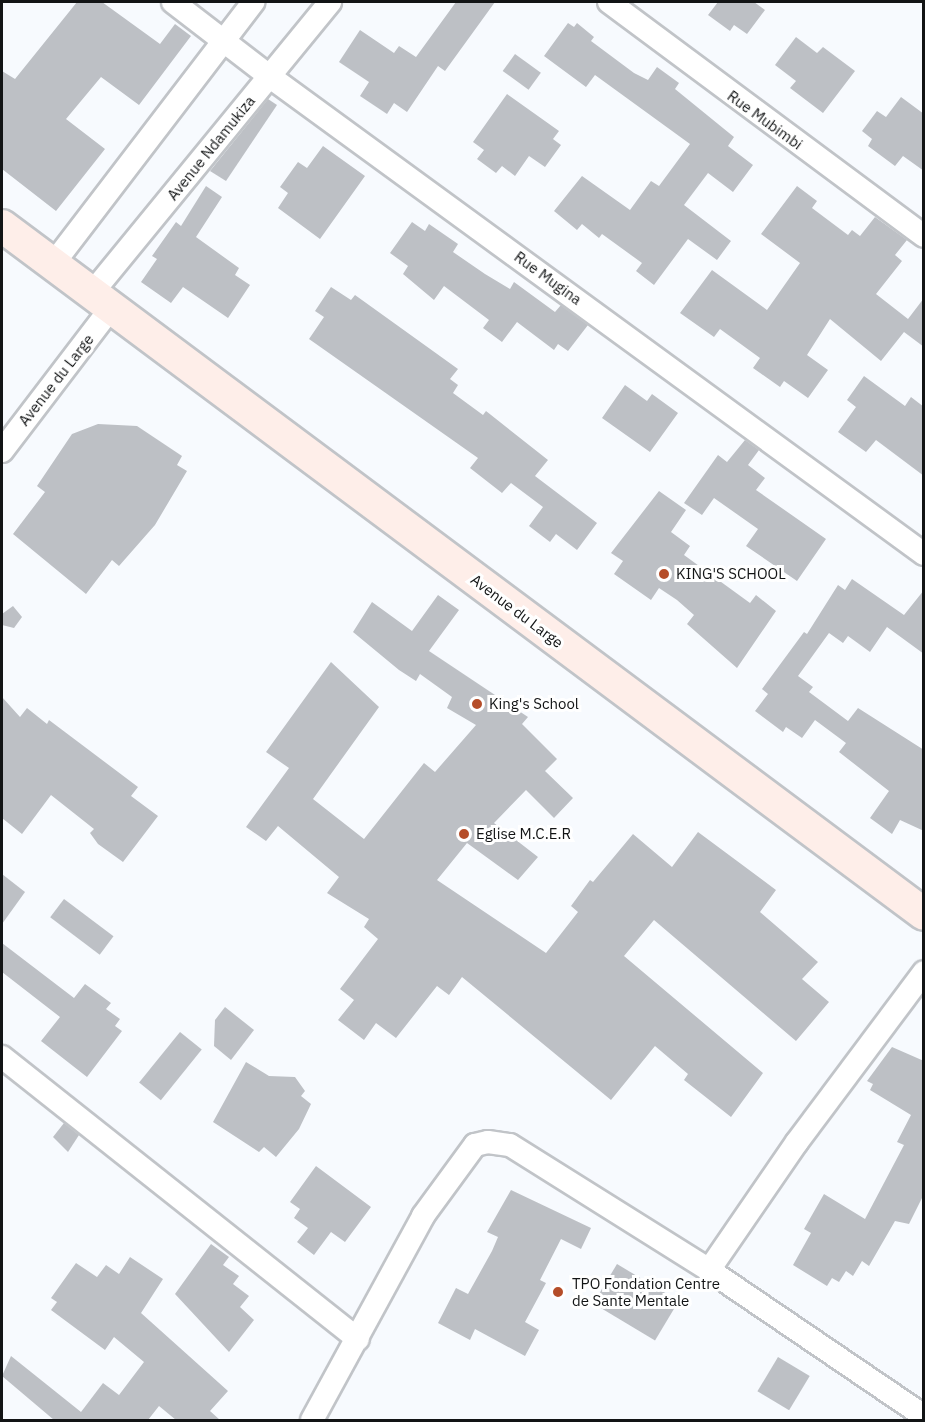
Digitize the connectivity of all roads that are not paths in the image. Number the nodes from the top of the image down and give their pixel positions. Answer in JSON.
{"nodes":[{"id":1,"x":173,"y":2,"type":"edge"},
{"id":2,"x":252,"y":2,"type":"edge"},
{"id":3,"x":330,"y":2,"type":"edge"},
{"id":4,"x":609,"y":2,"type":"edge"},
{"id":5,"x":221,"y":39,"type":"junction"},
{"id":6,"x":269,"y":76,"type":"junction"},
{"id":7,"x":2,"y":226,"type":"edge"},
{"id":8,"x":924,"y":236,"type":"edge"},
{"id":9,"x":53,"y":264,"type":"junction"},
{"id":10,"x":102,"y":301,"type":"junction"},
{"id":11,"x":2,"y":451,"type":"edge"},
{"id":12,"x":924,"y":554,"type":"edge"},
{"id":13,"x":924,"y":914,"type":"edge"},
{"id":14,"x":924,"y":972,"type":"edge"},
{"id":15,"x":2,"y":1057,"type":"edge"},
{"id":16,"x":709,"y":1270,"type":"junction"},
{"id":17,"x":358,"y":1339,"type":"junction"},
{"id":18,"x":924,"y":1416,"type":"edge"},
{"id":19,"x":312,"y":1420,"type":"edge"}],
"edges":[{"from":1,"to":5,"type":"street","name":"Rue Mugina"},
{"from":2,"to":5,"type":"street"},
{"from":3,"to":6,"type":"street","name":"Avenue Ndamukiza"},
{"from":4,"to":8,"type":"street","name":"Rue Mubimbi"},
{"from":5,"to":6,"type":"street","name":"Rue Mugina"},
{"from":5,"to":9,"type":"street"},
{"from":6,"to":10,"type":"street","name":"Avenue Ndamukiza"},
{"from":6,"to":12,"type":"street","name":"Rue Mugina"},
{"from":7,"to":9,"type":"main road","name":"Avenue du Large"},
{"from":9,"to":10,"type":"main road","name":"Avenue du Large"},
{"from":10,"to":11,"type":"street","name":"Avenue du Large"},
{"from":10,"to":13,"type":"main road","name":"Avenue du Large"},
{"from":14,"to":16,"type":"street"},
{"from":15,"to":17,"type":"street"},
{"from":16,"to":17,"type":"street"},
{"from":16,"to":18,"type":"street"},
{"from":17,"to":19,"type":"street"}]}
